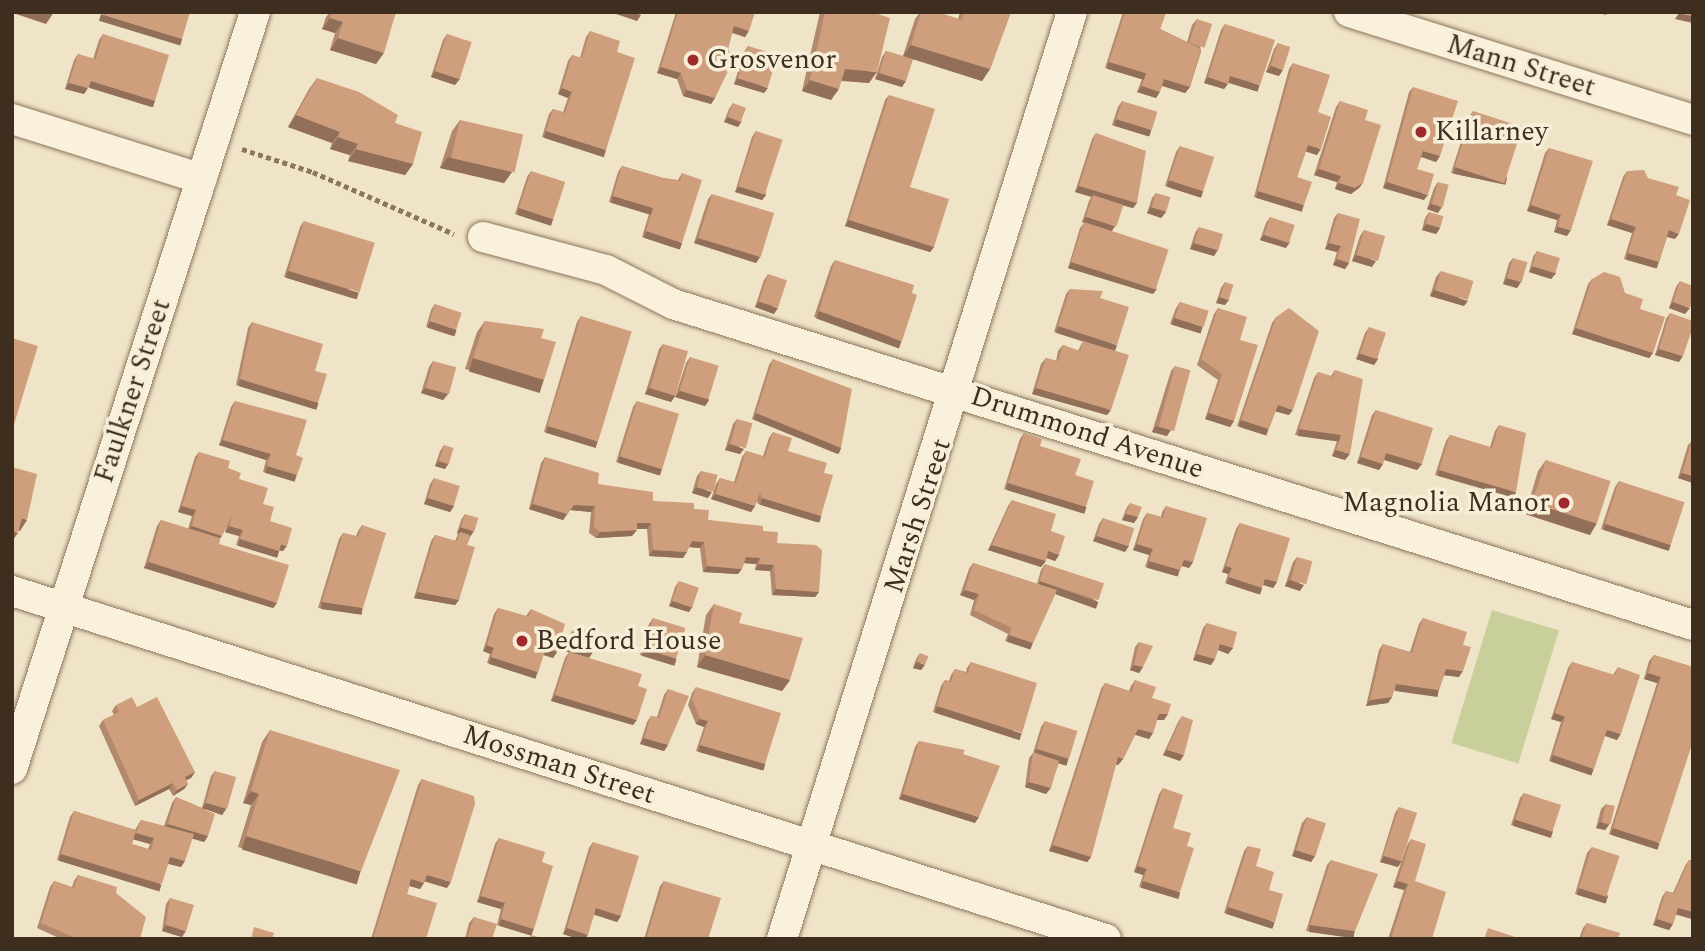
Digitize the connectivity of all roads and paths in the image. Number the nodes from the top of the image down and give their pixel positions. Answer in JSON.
{"nodes":[{"id":1,"x":255,"y":12,"type":"edge"},
{"id":2,"x":1072,"y":12,"type":"edge"},
{"id":3,"x":1349,"y":12,"type":"edge"},
{"id":4,"x":12,"y":119,"type":"edge"},
{"id":5,"x":1693,"y":120,"type":"edge"},
{"id":6,"x":250,"y":152,"type":"dead end"},
{"id":7,"x":202,"y":179,"type":"junction"},
{"id":8,"x":469,"y":235,"type":"joint"},
{"id":9,"x":958,"y":392,"type":"junction"},
{"id":10,"x":12,"y":591,"type":"edge"},
{"id":11,"x":63,"y":608,"type":"junction"},
{"id":12,"x":1693,"y":625,"type":"edge"},
{"id":13,"x":12,"y":769,"type":"edge"},
{"id":14,"x":812,"y":845,"type":"junction"},
{"id":15,"x":782,"y":939,"type":"edge"},
{"id":16,"x":1106,"y":939,"type":"edge"}],
"edges":[{"from":1,"to":7,"type":"street","name":"Faulkner Street"},
{"from":2,"to":9,"type":"street","name":"Marsh Street"},
{"from":3,"to":5,"type":"street","name":"Mann Street"},
{"from":4,"to":7,"type":"street"},
{"from":6,"to":8,"type":"path"},
{"from":7,"to":11,"type":"street","name":"Faulkner Street"},
{"from":8,"to":9,"type":"street","name":"Drummond Avenue"},
{"from":9,"to":12,"type":"street","name":"Drummond Avenue"},
{"from":9,"to":14,"type":"street","name":"Marsh Street"},
{"from":10,"to":11,"type":"street","name":"Mossman Street"},
{"from":11,"to":13,"type":"street","name":"Faulkner Street"},
{"from":11,"to":14,"type":"street","name":"Mossman Street"},
{"from":14,"to":15,"type":"street","name":"Marsh Street"},
{"from":14,"to":16,"type":"street","name":"Mossman Street"}]}
